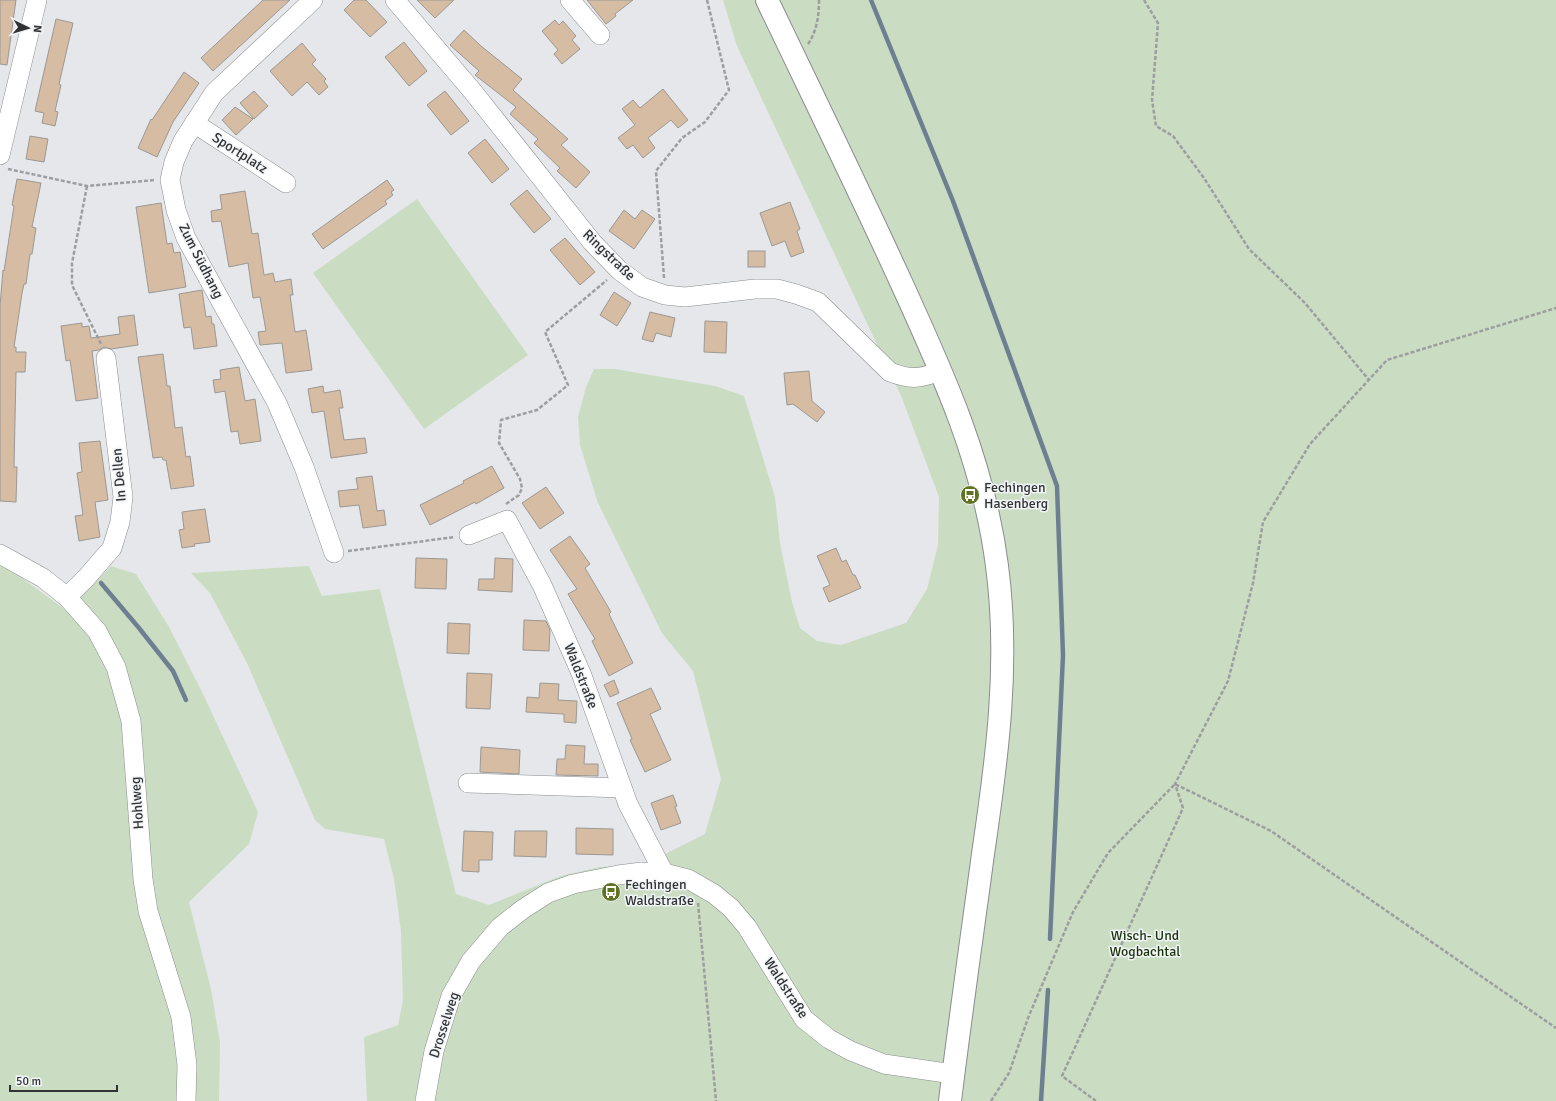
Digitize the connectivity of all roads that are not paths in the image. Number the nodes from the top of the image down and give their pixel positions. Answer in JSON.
{"nodes":[{"id":1,"x":37,"y":0,"type":"edge"},
{"id":2,"x":313,"y":0,"type":"edge"},
{"id":3,"x":396,"y":0,"type":"edge"},
{"id":4,"x":570,"y":0,"type":"edge"},
{"id":5,"x":767,"y":0,"type":"edge"},
{"id":6,"x":600,"y":35,"type":"dead end"},
{"id":7,"x":194,"y":123,"type":"junction"},
{"id":8,"x":3,"y":162,"type":"edge"},
{"id":9,"x":286,"y":183,"type":"dead end"},
{"id":10,"x":106,"y":358,"type":"road end"},
{"id":11,"x":941,"y":370,"type":"junction"},
{"id":12,"x":469,"y":535,"type":"road end"},
{"id":13,"x":334,"y":553,"type":"road end"},
{"id":14,"x":0,"y":554,"type":"edge"},
{"id":15,"x":67,"y":597,"type":"junction"},
{"id":16,"x":468,"y":783,"type":"dead end"},
{"id":17,"x":622,"y":788,"type":"junction"},
{"id":18,"x":642,"y":872,"type":"joint"},
{"id":19,"x":664,"y":873,"type":"junction"},
{"id":20,"x":953,"y":1074,"type":"junction"},
{"id":21,"x":186,"y":1101,"type":"edge"},
{"id":22,"x":426,"y":1101,"type":"edge"},
{"id":23,"x":950,"y":1101,"type":"edge"}],
"edges":[{"from":1,"to":8,"type":"street"},
{"from":2,"to":7,"type":"street","name":"Zum Südhang"},
{"from":3,"to":11,"type":"street","name":"Ringstraße"},
{"from":4,"to":6,"type":"street"},
{"from":5,"to":11,"type":"main road"},
{"from":7,"to":9,"type":"street","name":"Sportplatz"},
{"from":7,"to":13,"type":"street","name":"Zum Südhang"},
{"from":10,"to":15,"type":"street","name":"In Dellen"},
{"from":11,"to":20,"type":"main road"},
{"from":12,"to":17,"type":"street","name":"Waldstraße"},
{"from":14,"to":15,"type":"street","name":"Hohlweg"},
{"from":15,"to":21,"type":"street","name":"Hohlweg"},
{"from":16,"to":17,"type":"street"},
{"from":17,"to":19,"type":"street","name":"Waldstraße"},
{"from":18,"to":19,"type":"street","name":"Waldstraße"},
{"from":18,"to":22,"type":"street","name":"Drosselweg"},
{"from":19,"to":20,"type":"street","name":"Waldstraße"},
{"from":20,"to":23,"type":"main road"}]}
